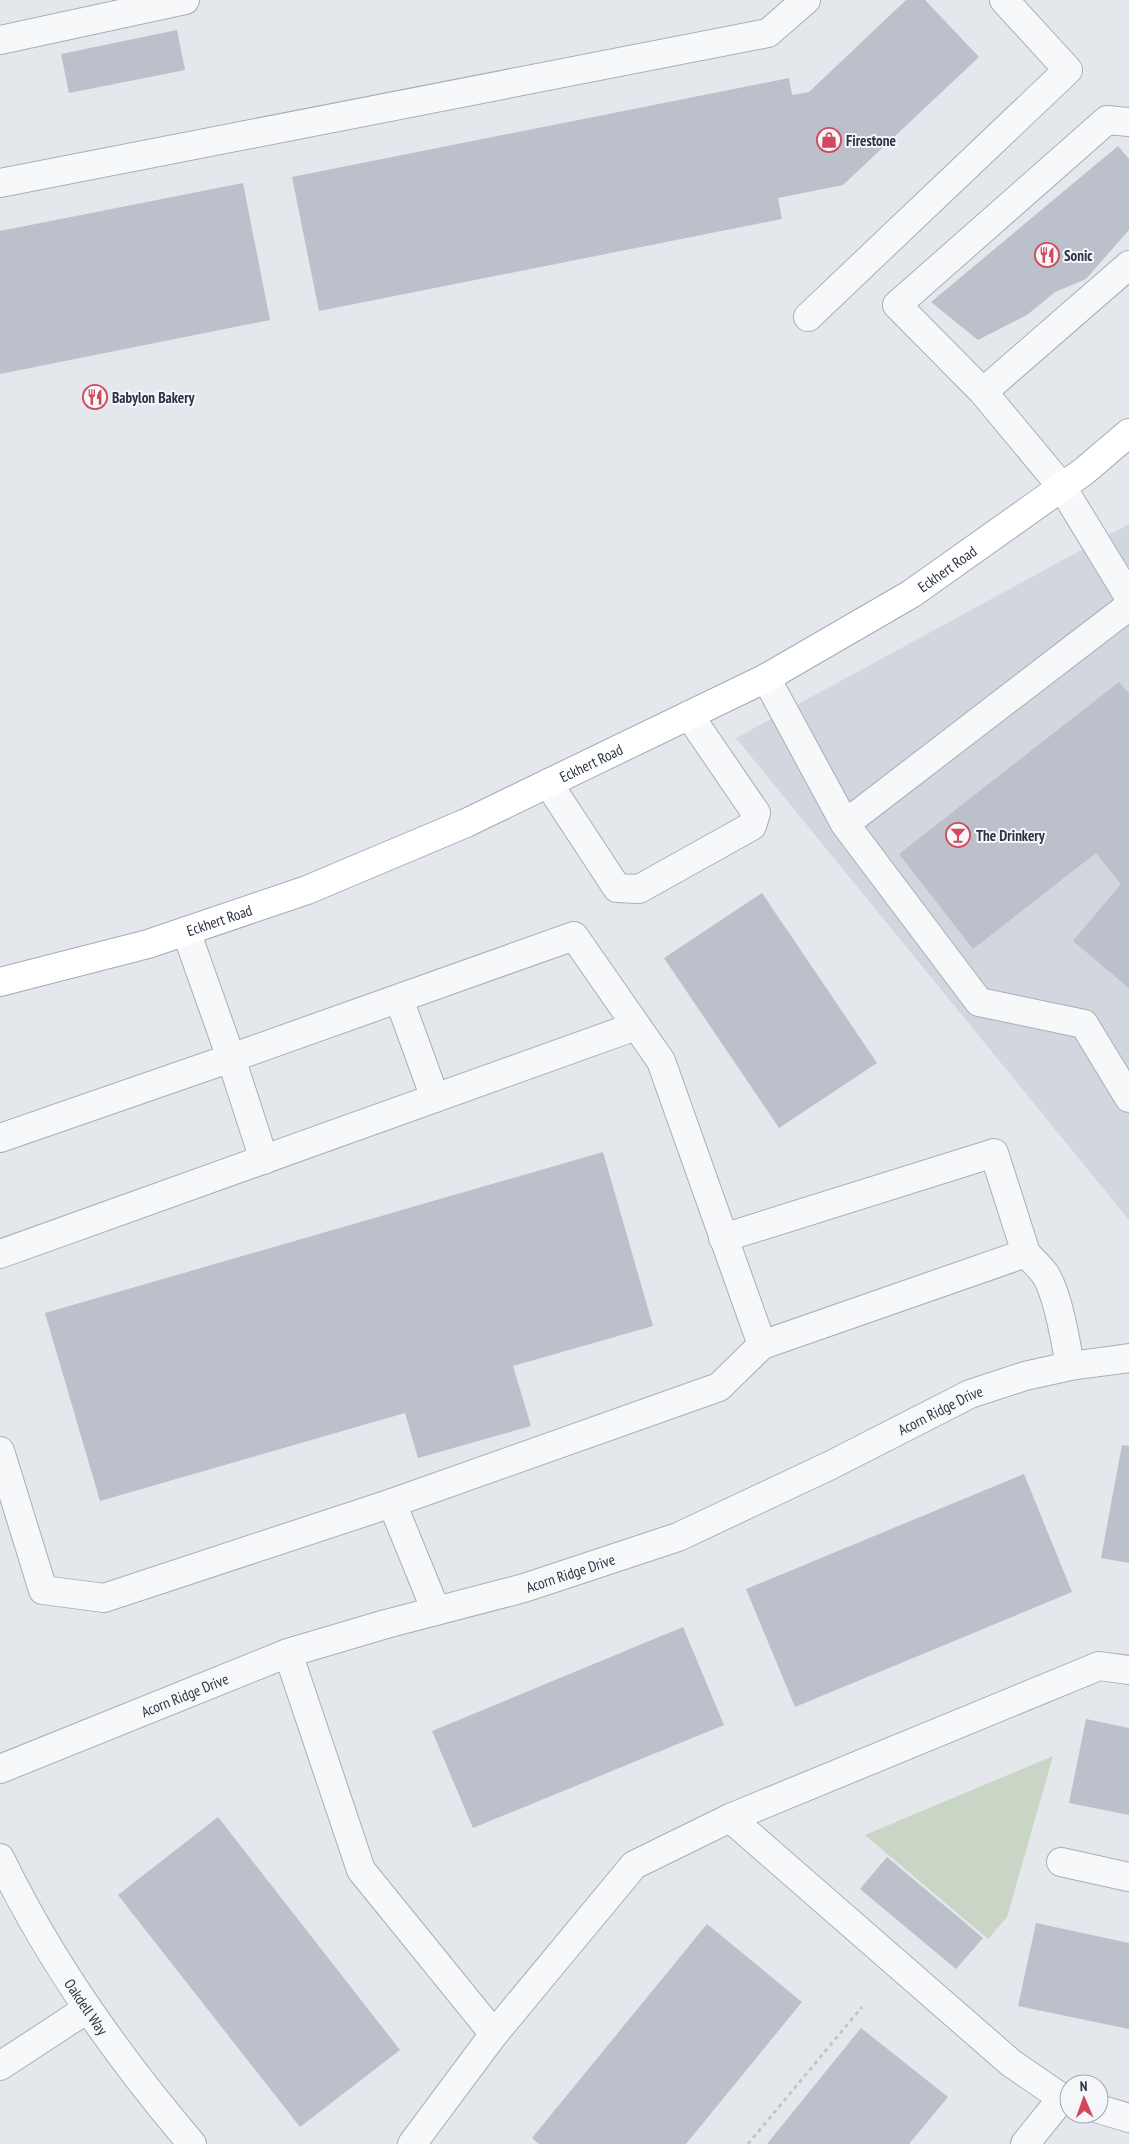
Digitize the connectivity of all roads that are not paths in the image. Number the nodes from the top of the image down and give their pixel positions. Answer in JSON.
{"nodes":[{"id":1,"x":186,"y":0,"type":"edge"},
{"id":2,"x":806,"y":0,"type":"edge"},
{"id":3,"x":1004,"y":0,"type":"edge"},
{"id":4,"x":0,"y":40,"type":"edge"},
{"id":5,"x":1129,"y":122,"type":"edge"},
{"id":6,"x":0,"y":183,"type":"edge"},
{"id":7,"x":1129,"y":265,"type":"edge"},
{"id":8,"x":808,"y":317,"type":"dead end"},
{"id":9,"x":983,"y":392,"type":"junction"},
{"id":10,"x":1129,"y":433,"type":"edge"},
{"id":11,"x":1062,"y":487,"type":"junction"},
{"id":12,"x":1129,"y":597,"type":"edge"},
{"id":13,"x":1129,"y":606,"type":"edge"},
{"id":14,"x":766,"y":678,"type":"junction"},
{"id":15,"x":689,"y":715,"type":"junction"},
{"id":16,"x":548,"y":783,"type":"junction"},
{"id":17,"x":845,"y":824,"type":"junction"},
{"id":18,"x":186,"y":931,"type":"junction"},
{"id":19,"x":0,"y":982,"type":"edge"},
{"id":20,"x":399,"y":998,"type":"junction"},
{"id":21,"x":636,"y":1026,"type":"junction"},
{"id":22,"x":231,"y":1058,"type":"junction"},
{"id":23,"x":435,"y":1098,"type":"junction"},
{"id":24,"x":1129,"y":1098,"type":"edge"},
{"id":25,"x":0,"y":1138,"type":"edge"},
{"id":26,"x":264,"y":1160,"type":"junction"},
{"id":27,"x":723,"y":1238,"type":"junction"},
{"id":28,"x":1026,"y":1253,"type":"junction"},
{"id":29,"x":0,"y":1254,"type":"edge"},
{"id":30,"x":762,"y":1345,"type":"junction"},
{"id":31,"x":1129,"y":1358,"type":"edge"},
{"id":32,"x":1070,"y":1366,"type":"junction"},
{"id":33,"x":0,"y":1451,"type":"edge"},
{"id":34,"x":392,"y":1502,"type":"junction"},
{"id":35,"x":436,"y":1611,"type":"junction"},
{"id":36,"x":288,"y":1653,"type":"junction"},
{"id":37,"x":1129,"y":1670,"type":"edge"},
{"id":38,"x":0,"y":1768,"type":"edge"},
{"id":39,"x":730,"y":1818,"type":"junction"},
{"id":40,"x":0,"y":1858,"type":"edge"},
{"id":41,"x":1061,"y":1862,"type":"dead end"},
{"id":42,"x":1129,"y":1876,"type":"edge"},
{"id":43,"x":87,"y":2009,"type":"junction"},
{"id":44,"x":494,"y":2034,"type":"junction"},
{"id":45,"x":0,"y":2066,"type":"edge"},
{"id":46,"x":1059,"y":2094,"type":"edge"},
{"id":47,"x":1059,"y":2107,"type":"edge"},
{"id":48,"x":1109,"y":2112,"type":"edge"},
{"id":49,"x":1129,"y":2118,"type":"edge"},
{"id":50,"x":192,"y":2144,"type":"edge"},
{"id":51,"x":412,"y":2144,"type":"edge"},
{"id":52,"x":1025,"y":2144,"type":"edge"}],
"edges":[{"from":1,"to":4,"type":"street"},
{"from":2,"to":6,"type":"street"},
{"from":3,"to":8,"type":"street"},
{"from":5,"to":9,"type":"street"},
{"from":7,"to":9,"type":"street"},
{"from":9,"to":11,"type":"street"},
{"from":10,"to":11,"type":"main road","name":"Eckhert Road"},
{"from":11,"to":12,"type":"street"},
{"from":11,"to":14,"type":"main road","name":"Eckhert Road"},
{"from":13,"to":17,"type":"street"},
{"from":14,"to":15,"type":"main road","name":"Eckhert Road"},
{"from":14,"to":17,"type":"street"},
{"from":15,"to":16,"type":"main road","name":"Eckhert Road"},
{"from":15,"to":16,"type":"street"},
{"from":16,"to":18,"type":"main road","name":"Eckhert Road"},
{"from":17,"to":24,"type":"street"},
{"from":18,"to":19,"type":"main road","name":"Eckhert Road"},
{"from":18,"to":22,"type":"street"},
{"from":20,"to":21,"type":"street"},
{"from":20,"to":22,"type":"street"},
{"from":20,"to":23,"type":"street"},
{"from":21,"to":23,"type":"street"},
{"from":21,"to":27,"type":"street"},
{"from":22,"to":25,"type":"street"},
{"from":22,"to":26,"type":"street"},
{"from":23,"to":26,"type":"street"},
{"from":26,"to":29,"type":"street"},
{"from":27,"to":28,"type":"street"},
{"from":27,"to":30,"type":"street"},
{"from":28,"to":30,"type":"street"},
{"from":28,"to":32,"type":"street"},
{"from":30,"to":34,"type":"street"},
{"from":31,"to":32,"type":"street","name":"Acorn Ridge Drive"},
{"from":32,"to":35,"type":"street","name":"Acorn Ridge Drive"},
{"from":33,"to":34,"type":"street"},
{"from":34,"to":35,"type":"street"},
{"from":35,"to":36,"type":"street","name":"Acorn Ridge Drive"},
{"from":36,"to":38,"type":"street","name":"Acorn Ridge Drive"},
{"from":36,"to":44,"type":"street"},
{"from":37,"to":39,"type":"street"},
{"from":39,"to":44,"type":"street"},
{"from":39,"to":46,"type":"street"},
{"from":40,"to":43,"type":"street","name":"Oakdell Way"},
{"from":41,"to":42,"type":"street"},
{"from":43,"to":45,"type":"street"},
{"from":43,"to":50,"type":"street","name":"Oakdell Way"},
{"from":44,"to":51,"type":"street"},
{"from":47,"to":52,"type":"street"},
{"from":48,"to":49,"type":"street"}]}
